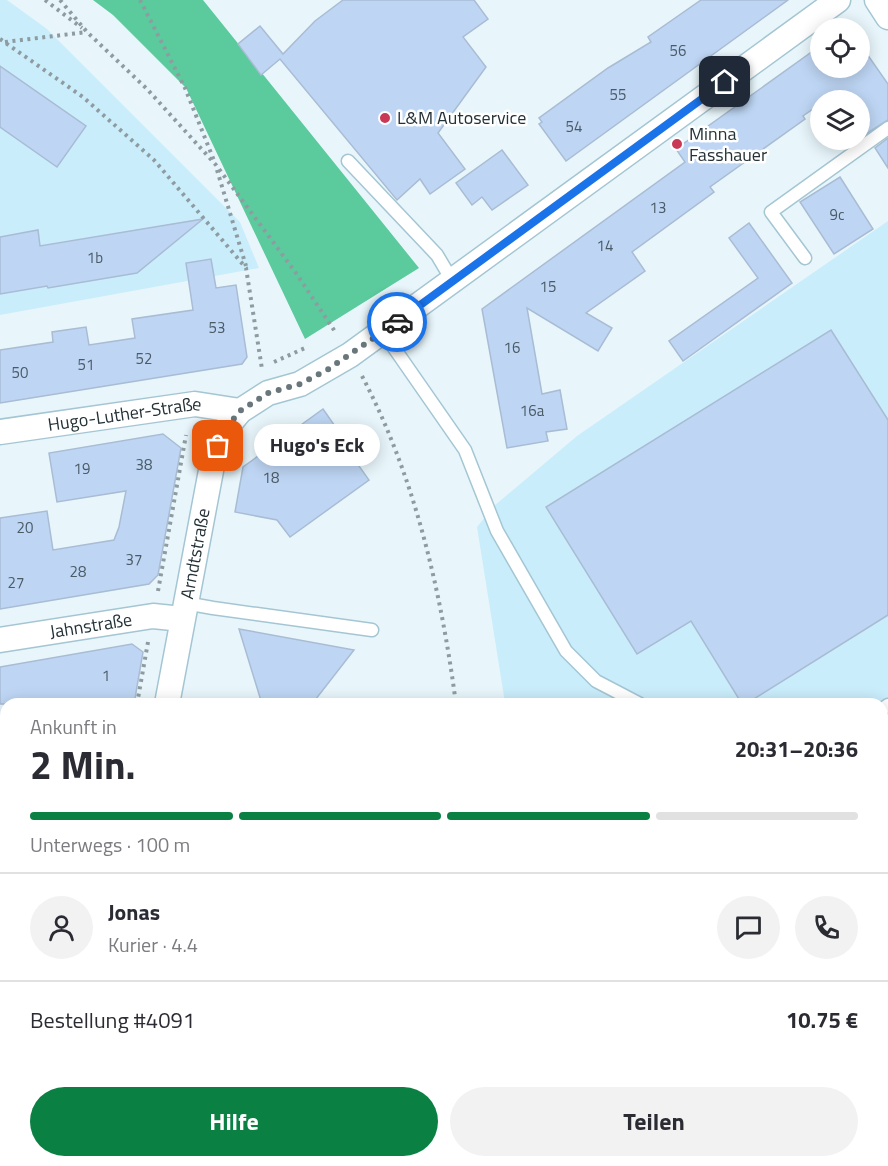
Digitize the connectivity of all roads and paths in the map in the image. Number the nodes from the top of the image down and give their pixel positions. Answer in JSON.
{"nodes":[{"id":1,"x":45,"y":0,"type":"edge"},
{"id":2,"x":60,"y":0,"type":"edge"},
{"id":3,"x":140,"y":0,"type":"edge"},
{"id":4,"x":838,"y":0,"type":"edge"},
{"id":5,"x":877,"y":0,"type":"edge"},
{"id":6,"x":888,"y":17,"type":"edge"},
{"id":7,"x":87,"y":32,"type":"junction"},
{"id":8,"x":2,"y":40,"type":"edge"},
{"id":9,"x":888,"y":128,"type":"edge"},
{"id":10,"x":348,"y":161,"type":"dead end"},
{"id":11,"x":216,"y":165,"type":"junction"},
{"id":12,"x":805,"y":258,"type":"dead end"},
{"id":13,"x":246,"y":268,"type":"junction"},
{"id":14,"x":453,"y":282,"type":"junction"},
{"id":15,"x":383,"y":332,"type":"junction"},
{"id":16,"x":350,"y":355,"type":"junction"},
{"id":17,"x":268,"y":393,"type":"junction"},
{"id":18,"x":240,"y":411,"type":"junction"},
{"id":19,"x":0,"y":432,"type":"edge"},
{"id":20,"x":186,"y":435,"type":"dead end"},
{"id":21,"x":184,"y":611,"type":"junction"},
{"id":22,"x":153,"y":616,"type":"junction"},
{"id":23,"x":372,"y":630,"type":"dead end"},
{"id":24,"x":0,"y":640,"type":"edge"},
{"id":25,"x":138,"y":698,"type":"edge"},
{"id":26,"x":168,"y":698,"type":"edge"},
{"id":27,"x":455,"y":698,"type":"edge"},
{"id":28,"x":629,"y":698,"type":"edge"}],
"edges":[{"from":1,"to":7,"type":"path"},
{"from":2,"to":7,"type":"path"},
{"from":3,"to":11,"type":"path"},
{"from":4,"to":14,"type":"street"},
{"from":5,"to":6,"type":"street"},
{"from":7,"to":8,"type":"path"},
{"from":7,"to":11,"type":"path"},
{"from":8,"to":13,"type":"path"},
{"from":9,"to":12,"type":"lane"},
{"from":10,"to":14,"type":"lane"},
{"from":11,"to":13,"type":"path"},
{"from":11,"to":16,"type":"path"},
{"from":13,"to":17,"type":"path"},
{"from":14,"to":15,"type":"street"},
{"from":15,"to":16,"type":"street"},
{"from":15,"to":28,"type":"lane"},
{"from":16,"to":17,"type":"street"},
{"from":16,"to":27,"type":"path"},
{"from":17,"to":18,"type":"street"},
{"from":18,"to":19,"type":"street","name":"Hugo-Luther-Straße"},
{"from":18,"to":21,"type":"street","name":"Arndtstraße"},
{"from":20,"to":22,"type":"path"},
{"from":21,"to":22,"type":"street","name":"Jahnstraße"},
{"from":21,"to":23,"type":"lane"},
{"from":21,"to":26,"type":"street","name":"Arndtstraße"},
{"from":22,"to":24,"type":"street","name":"Jahnstraße"},
{"from":22,"to":25,"type":"path"}]}
